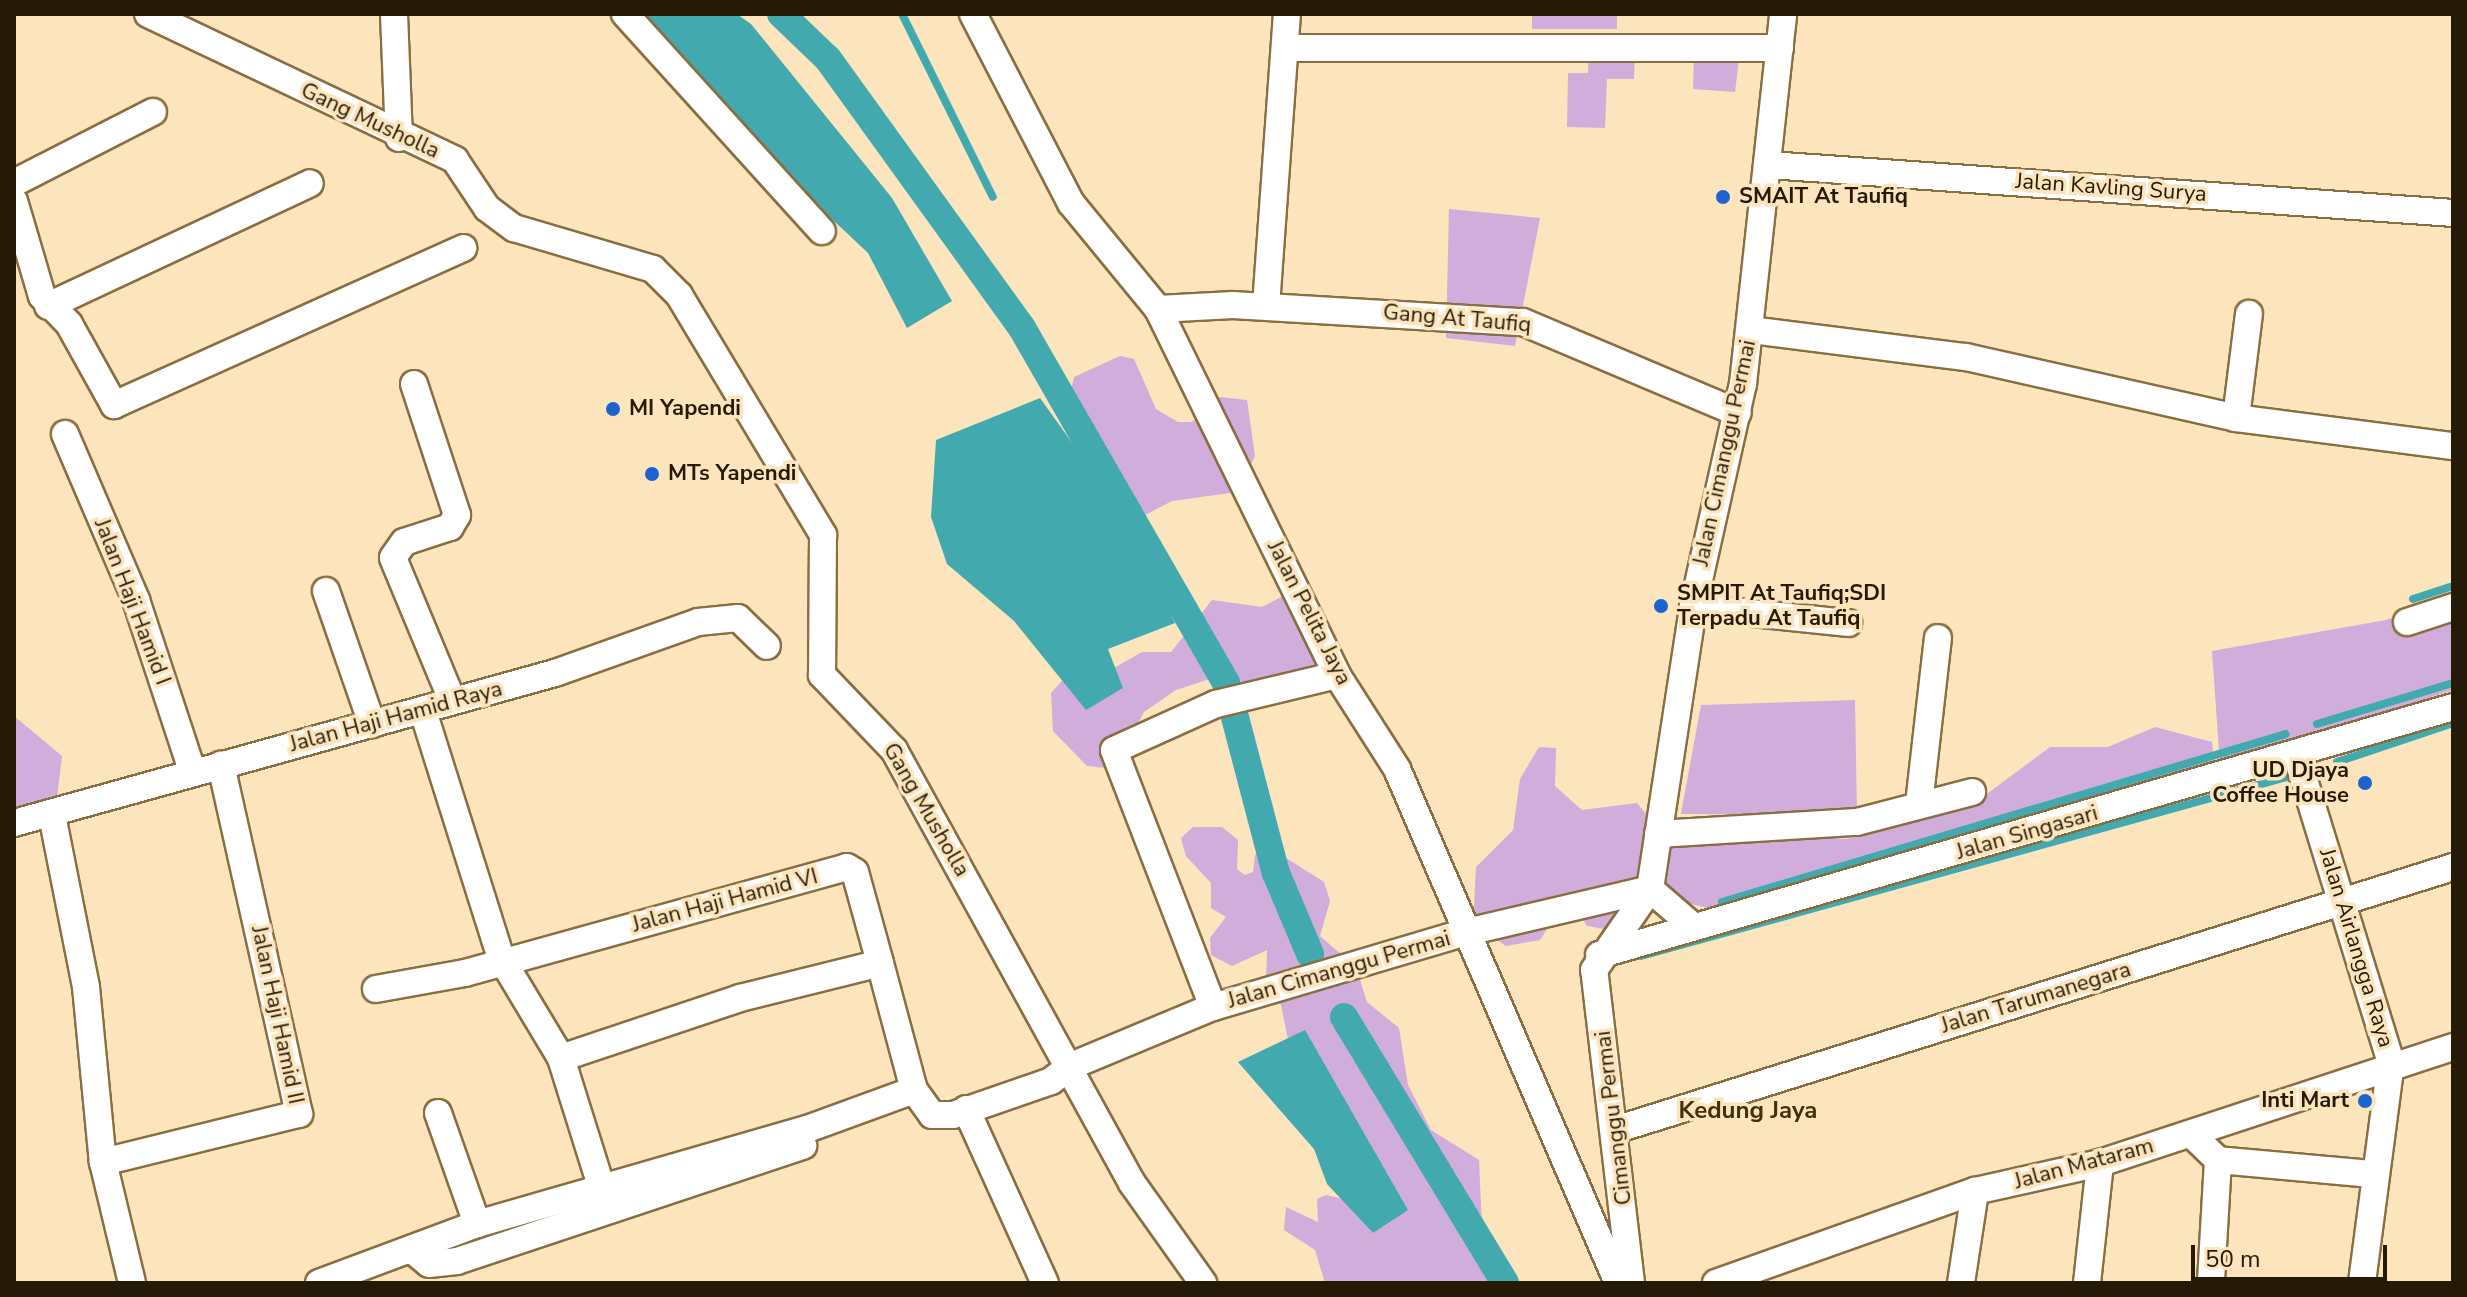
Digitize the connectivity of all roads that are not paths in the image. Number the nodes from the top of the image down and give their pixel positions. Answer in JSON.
{"nodes":[{"id":1,"x":148,"y":14,"type":"edge"},
{"id":2,"x":394,"y":14,"type":"edge"},
{"id":3,"x":625,"y":14,"type":"edge"},
{"id":4,"x":973,"y":14,"type":"edge"},
{"id":5,"x":1287,"y":14,"type":"edge"},
{"id":6,"x":1783,"y":14,"type":"edge"},
{"id":7,"x":1287,"y":48,"type":"junction"},
{"id":8,"x":1780,"y":48,"type":"junction"},
{"id":9,"x":153,"y":112,"type":"dead end"},
{"id":10,"x":399,"y":138,"type":"junction"},
{"id":11,"x":1769,"y":165,"type":"junction"},
{"id":12,"x":14,"y":183,"type":"edge"},
{"id":13,"x":310,"y":183,"type":"dead end"},
{"id":14,"x":14,"y":201,"type":"edge"},
{"id":15,"x":2453,"y":213,"type":"edge"},
{"id":16,"x":822,"y":231,"type":"dead end"},
{"id":17,"x":463,"y":248,"type":"dead end"},
{"id":18,"x":48,"y":306,"type":"junction"},
{"id":19,"x":1266,"y":306,"type":"junction"},
{"id":20,"x":1158,"y":309,"type":"junction"},
{"id":21,"x":2249,"y":314,"type":"dead end"},
{"id":22,"x":1751,"y":330,"type":"junction"},
{"id":23,"x":414,"y":384,"type":"dead end"},
{"id":24,"x":1738,"y":413,"type":"junction"},
{"id":25,"x":2236,"y":418,"type":"junction"},
{"id":26,"x":65,"y":434,"type":"dead end"},
{"id":27,"x":2453,"y":446,"type":"edge"},
{"id":28,"x":326,"y":591,"type":"dead end"},
{"id":29,"x":1693,"y":607,"type":"junction"},
{"id":30,"x":2453,"y":607,"type":"edge"},
{"id":31,"x":2407,"y":622,"type":"dead end"},
{"id":32,"x":1848,"y":623,"type":"dead end"},
{"id":33,"x":1938,"y":638,"type":"dead end"},
{"id":34,"x":767,"y":646,"type":"dead end"},
{"id":35,"x":1337,"y":675,"type":"junction"},
{"id":36,"x":452,"y":700,"type":"junction"},
{"id":37,"x":2453,"y":707,"type":"edge"},
{"id":38,"x":423,"y":711,"type":"junction"},
{"id":39,"x":372,"y":724,"type":"junction"},
{"id":40,"x":2297,"y":757,"type":"junction"},
{"id":41,"x":221,"y":765,"type":"junction"},
{"id":42,"x":193,"y":773,"type":"junction"},
{"id":43,"x":1972,"y":792,"type":"dead end"},
{"id":44,"x":1919,"y":804,"type":"junction"},
{"id":45,"x":52,"y":815,"type":"junction"},
{"id":46,"x":14,"y":823,"type":"edge"},
{"id":47,"x":1658,"y":834,"type":"junction"},
{"id":48,"x":2453,"y":867,"type":"edge"},
{"id":49,"x":1650,"y":889,"type":"junction"},
{"id":50,"x":2342,"y":902,"type":"junction"},
{"id":51,"x":1692,"y":926,"type":"junction"},
{"id":52,"x":1467,"y":932,"type":"junction"},
{"id":53,"x":1599,"y":955,"type":"junction"},
{"id":54,"x":501,"y":958,"type":"junction"},
{"id":55,"x":880,"y":963,"type":"junction"},
{"id":56,"x":376,"y":989,"type":"dead end"},
{"id":57,"x":1213,"y":1007,"type":"junction"},
{"id":58,"x":2453,"y":1047,"type":"edge"},
{"id":59,"x":561,"y":1058,"type":"junction"},
{"id":60,"x":2391,"y":1062,"type":"junction"},
{"id":61,"x":1071,"y":1066,"type":"junction"},
{"id":62,"x":918,"y":1096,"type":"junction"},
{"id":63,"x":966,"y":1109,"type":"junction"},
{"id":64,"x":438,"y":1113,"type":"dead end"},
{"id":65,"x":1618,"y":1129,"type":"junction"},
{"id":66,"x":2191,"y":1134,"type":"junction"},
{"id":67,"x":2218,"y":1160,"type":"junction"},
{"id":68,"x":103,"y":1162,"type":"junction"},
{"id":69,"x":2100,"y":1163,"type":"junction"},
{"id":70,"x":2372,"y":1174,"type":"junction"},
{"id":71,"x":601,"y":1186,"type":"junction"},
{"id":72,"x":1975,"y":1191,"type":"junction"},
{"id":73,"x":477,"y":1224,"type":"junction"},
{"id":74,"x":412,"y":1250,"type":"junction"},
{"id":75,"x":1730,"y":1281,"type":"edge"},
{"id":76,"x":132,"y":1283,"type":"edge"},
{"id":77,"x":319,"y":1283,"type":"edge"},
{"id":78,"x":1045,"y":1283,"type":"edge"},
{"id":79,"x":1203,"y":1283,"type":"edge"},
{"id":80,"x":1618,"y":1283,"type":"edge"},
{"id":81,"x":1631,"y":1283,"type":"edge"},
{"id":82,"x":1961,"y":1283,"type":"edge"},
{"id":83,"x":2087,"y":1283,"type":"edge"},
{"id":84,"x":2211,"y":1283,"type":"edge"},
{"id":85,"x":2362,"y":1283,"type":"edge"}],
"edges":[{"from":1,"to":10,"type":"street","name":"Gang Musholla"},
{"from":2,"to":10,"type":"street"},
{"from":3,"to":16,"type":"street"},
{"from":4,"to":20,"type":"street","name":"Jalan Pelita Jaya"},
{"from":5,"to":7,"type":"street"},
{"from":6,"to":8,"type":"street","name":"Jalan Cimanggu Permai"},
{"from":7,"to":8,"type":"street"},
{"from":7,"to":19,"type":"street"},
{"from":8,"to":11,"type":"street","name":"Jalan Cimanggu Permai"},
{"from":9,"to":12,"type":"street"},
{"from":10,"to":61,"type":"street","name":"Gang Musholla"},
{"from":11,"to":15,"type":"street","name":"Jalan Kavling Surya"},
{"from":11,"to":22,"type":"street","name":"Jalan Cimanggu Permai"},
{"from":13,"to":18,"type":"street"},
{"from":14,"to":18,"type":"street"},
{"from":17,"to":18,"type":"street"},
{"from":19,"to":20,"type":"street","name":"Gang At Taufiq"},
{"from":19,"to":24,"type":"street","name":"Gang At Taufiq"},
{"from":20,"to":35,"type":"street","name":"Jalan Pelita Jaya"},
{"from":21,"to":25,"type":"street"},
{"from":22,"to":24,"type":"street","name":"Jalan Cimanggu Permai"},
{"from":22,"to":25,"type":"street"},
{"from":23,"to":36,"type":"street"},
{"from":24,"to":29,"type":"street","name":"Jalan Cimanggu Permai"},
{"from":25,"to":27,"type":"street"},
{"from":26,"to":42,"type":"street","name":"Jalan Haji Hamid I"},
{"from":28,"to":39,"type":"street"},
{"from":29,"to":32,"type":"street"},
{"from":29,"to":47,"type":"street","name":"Jalan Cimanggu Permai"},
{"from":30,"to":31,"type":"street"},
{"from":33,"to":44,"type":"street"},
{"from":34,"to":36,"type":"street","name":"Jalan Haji Hamid Raya"},
{"from":35,"to":52,"type":"street","name":"Jalan Pelita Jaya"},
{"from":35,"to":57,"type":"street"},
{"from":36,"to":38,"type":"street","name":"Jalan Haji Hamid Raya"},
{"from":37,"to":40,"type":"street","name":"Jalan Singasari"},
{"from":38,"to":39,"type":"street","name":"Jalan Haji Hamid Raya"},
{"from":38,"to":54,"type":"street"},
{"from":39,"to":41,"type":"street","name":"Jalan Haji Hamid Raya"},
{"from":40,"to":50,"type":"street","name":"Jalan Airlangga Raya"},
{"from":40,"to":51,"type":"street","name":"Jalan Singasari"},
{"from":41,"to":42,"type":"street","name":"Jalan Haji Hamid Raya"},
{"from":41,"to":68,"type":"street","name":"Jalan Haji Hamid II"},
{"from":42,"to":45,"type":"street","name":"Jalan Haji Hamid Raya"},
{"from":43,"to":44,"type":"street"},
{"from":44,"to":47,"type":"street"},
{"from":45,"to":46,"type":"street","name":"Jalan Haji Hamid Raya"},
{"from":45,"to":68,"type":"street"},
{"from":47,"to":49,"type":"street","name":"Jalan Cimanggu Permai"},
{"from":48,"to":50,"type":"street","name":"Jalan Tarumanegara"},
{"from":49,"to":51,"type":"street"},
{"from":49,"to":52,"type":"street","name":"Jalan Cimanggu Permai"},
{"from":49,"to":53,"type":"street","name":"Jalan Cimanggu Permai"},
{"from":50,"to":60,"type":"street","name":"Jalan Airlangga Raya"},
{"from":50,"to":65,"type":"street","name":"Jalan Tarumanegara"},
{"from":51,"to":53,"type":"street","name":"Jalan Singasari"},
{"from":52,"to":57,"type":"street","name":"Jalan Cimanggu Permai"},
{"from":52,"to":80,"type":"street","name":"Jalan Pelita Jaya"},
{"from":53,"to":65,"type":"street","name":"Cimanggu Permai"},
{"from":54,"to":55,"type":"street","name":"Jalan Haji Hamid VI"},
{"from":54,"to":56,"type":"street"},
{"from":54,"to":59,"type":"street"},
{"from":55,"to":59,"type":"street"},
{"from":55,"to":62,"type":"street"},
{"from":57,"to":61,"type":"street","name":"Jalan Cimanggu Permai"},
{"from":58,"to":60,"type":"street","name":"Jalan Mataram"},
{"from":59,"to":71,"type":"street"},
{"from":60,"to":66,"type":"street","name":"Jalan Mataram"},
{"from":60,"to":70,"type":"street","name":"Jalan Airlangga Raya"},
{"from":61,"to":63,"type":"street","name":"Jalan Cimanggu Permai"},
{"from":61,"to":79,"type":"street","name":"Gang Musholla"},
{"from":62,"to":63,"type":"street","name":"Jalan Cimanggu Permai"},
{"from":62,"to":71,"type":"street"},
{"from":62,"to":74,"type":"street"},
{"from":63,"to":78,"type":"street"},
{"from":64,"to":73,"type":"street"},
{"from":65,"to":81,"type":"street","name":"Cimanggu Permai"},
{"from":66,"to":67,"type":"street"},
{"from":66,"to":69,"type":"street","name":"Jalan Mataram"},
{"from":67,"to":70,"type":"street"},
{"from":67,"to":84,"type":"street"},
{"from":68,"to":76,"type":"street"},
{"from":69,"to":72,"type":"street","name":"Jalan Mataram"},
{"from":69,"to":83,"type":"street"},
{"from":70,"to":85,"type":"street","name":"Jalan Airlangga Raya"},
{"from":71,"to":73,"type":"street"},
{"from":72,"to":75,"type":"street","name":"Jalan Mataram"},
{"from":72,"to":82,"type":"street"},
{"from":73,"to":74,"type":"street"},
{"from":74,"to":77,"type":"street"}]}
